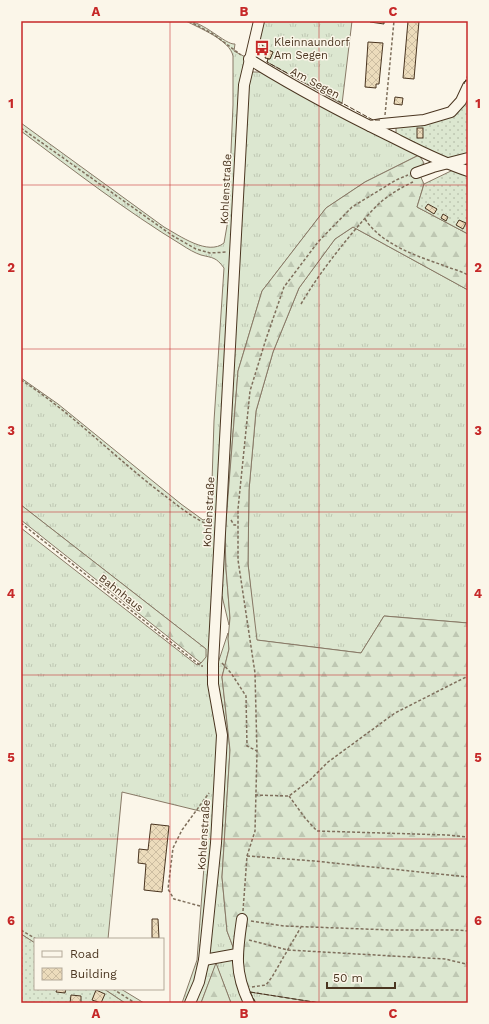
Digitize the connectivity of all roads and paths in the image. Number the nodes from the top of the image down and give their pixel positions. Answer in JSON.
{"nodes":[{"id":1,"x":189,"y":21,"type":"edge"},
{"id":2,"x":259,"y":21,"type":"edge"},
{"id":3,"x":394,"y":21,"type":"edge"},
{"id":4,"x":249,"y":59,"type":"junction"},
{"id":5,"x":468,"y":86,"type":"edge"},
{"id":6,"x":382,"y":124,"type":"junction"},
{"id":7,"x":370,"y":126,"type":"junction"},
{"id":8,"x":21,"y":128,"type":"edge"},
{"id":9,"x":468,"y":158,"type":"edge"},
{"id":10,"x":446,"y":164,"type":"junction"},
{"id":11,"x":468,"y":171,"type":"edge"},
{"id":12,"x":416,"y":173,"type":"junction"},
{"id":13,"x":365,"y":218,"type":"junction"},
{"id":14,"x":235,"y":251,"type":"junction"},
{"id":15,"x":468,"y":275,"type":"edge"},
{"id":16,"x":301,"y":304,"type":"dead end"},
{"id":17,"x":21,"y":380,"type":"edge"},
{"id":18,"x":21,"y":524,"type":"edge"},
{"id":19,"x":220,"y":529,"type":"junction"},
{"id":20,"x":218,"y":663,"type":"junction"},
{"id":21,"x":468,"y":676,"type":"edge"},
{"id":22,"x":257,"y":752,"type":"junction"},
{"id":23,"x":210,"y":792,"type":"dead end"},
{"id":24,"x":255,"y":796,"type":"junction"},
{"id":25,"x":289,"y":796,"type":"junction"},
{"id":26,"x":468,"y":837,"type":"edge"},
{"id":27,"x":247,"y":856,"type":"junction"},
{"id":28,"x":468,"y":877,"type":"edge"},
{"id":29,"x":210,"y":909,"type":"junction"},
{"id":30,"x":242,"y":920,"type":"junction"},
{"id":31,"x":301,"y":927,"type":"junction"},
{"id":32,"x":21,"y":930,"type":"edge"},
{"id":33,"x":468,"y":931,"type":"edge"},
{"id":34,"x":34,"y":938,"type":"edge"},
{"id":35,"x":240,"y":938,"type":"junction"},
{"id":36,"x":288,"y":950,"type":"junction"},
{"id":37,"x":237,"y":954,"type":"junction"},
{"id":38,"x":204,"y":960,"type":"junction"},
{"id":39,"x":468,"y":962,"type":"edge"},
{"id":40,"x":242,"y":987,"type":"junction"},
{"id":41,"x":115,"y":990,"type":"edge"},
{"id":42,"x":135,"y":1003,"type":"edge"},
{"id":43,"x":190,"y":1003,"type":"edge"},
{"id":44,"x":249,"y":1003,"type":"edge"}],
"edges":[{"from":1,"to":4,"type":"path"},
{"from":2,"to":4,"type":"street","name":"Kohlenstraße"},
{"from":3,"to":6,"type":"path"},
{"from":4,"to":7,"type":"street","name":"Am Segen"},
{"from":4,"to":14,"type":"street","name":"Kohlenstraße"},
{"from":5,"to":6,"type":"street"},
{"from":6,"to":7,"type":"street"},
{"from":7,"to":10,"type":"street","name":"Am Segen"},
{"from":8,"to":14,"type":"path"},
{"from":9,"to":10,"type":"street"},
{"from":10,"to":11,"type":"street","name":"Am Segen"},
{"from":10,"to":12,"type":"street"},
{"from":12,"to":13,"type":"path"},
{"from":12,"to":22,"type":"path"},
{"from":13,"to":15,"type":"path"},
{"from":13,"to":16,"type":"path"},
{"from":14,"to":19,"type":"street","name":"Kohlenstraße"},
{"from":17,"to":19,"type":"path"},
{"from":18,"to":20,"type":"path","name":"Bahnhaus"},
{"from":19,"to":20,"type":"street","name":"Kohlenstraße"},
{"from":20,"to":22,"type":"path"},
{"from":20,"to":29,"type":"street","name":"Kohlenstraße"},
{"from":21,"to":25,"type":"path"},
{"from":22,"to":24,"type":"path"},
{"from":23,"to":29,"type":"path"},
{"from":24,"to":25,"type":"path"},
{"from":24,"to":27,"type":"path"},
{"from":25,"to":26,"type":"path"},
{"from":27,"to":28,"type":"path"},
{"from":27,"to":30,"type":"path"},
{"from":29,"to":38,"type":"street","name":"Kohlenstraße"},
{"from":30,"to":31,"type":"path"},
{"from":30,"to":35,"type":"street"},
{"from":31,"to":33,"type":"path"},
{"from":31,"to":36,"type":"path"},
{"from":32,"to":34,"type":"path"},
{"from":35,"to":36,"type":"path"},
{"from":35,"to":37,"type":"street"},
{"from":36,"to":39,"type":"path"},
{"from":36,"to":40,"type":"path"},
{"from":37,"to":38,"type":"street"},
{"from":37,"to":40,"type":"street"},
{"from":38,"to":43,"type":"street","name":"Kohlenstraße"},
{"from":40,"to":44,"type":"street"},
{"from":41,"to":42,"type":"path"}]}
